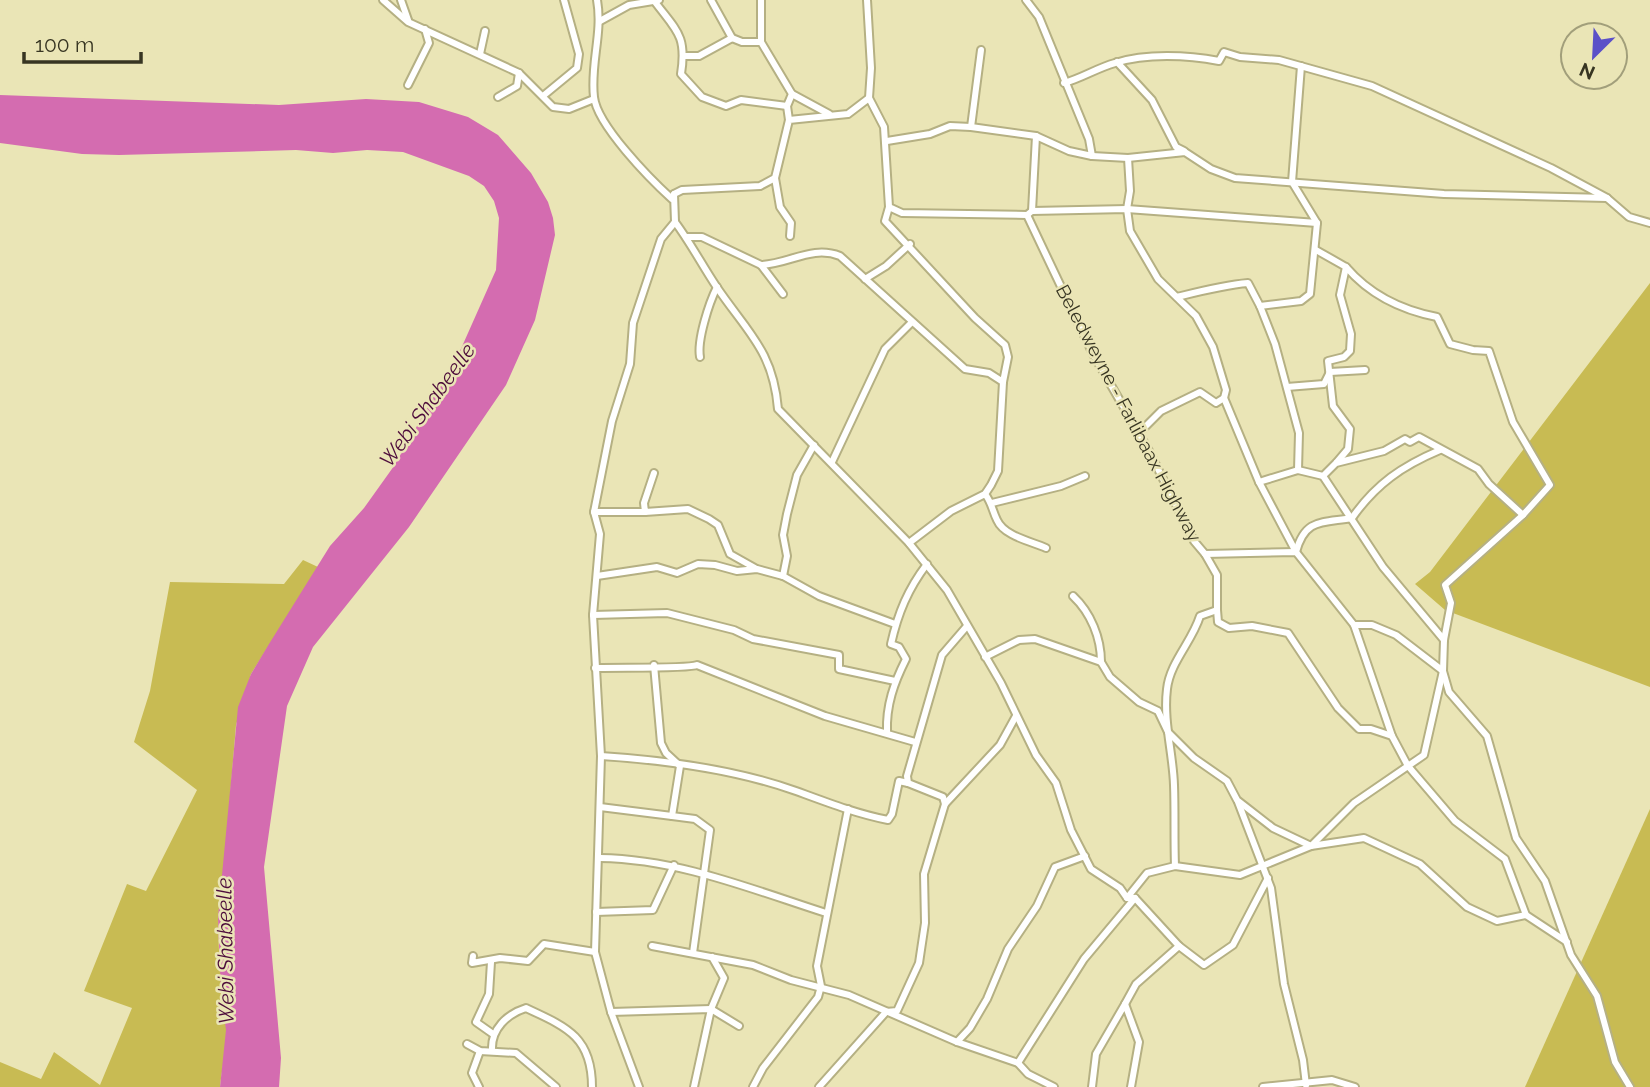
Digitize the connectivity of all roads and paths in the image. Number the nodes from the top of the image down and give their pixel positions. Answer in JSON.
{"nodes":[{"id":1,"x":383,"y":0,"type":"edge"},
{"id":2,"x":401,"y":0,"type":"edge"},
{"id":3,"x":564,"y":0,"type":"edge"},
{"id":4,"x":597,"y":0,"type":"edge"},
{"id":5,"x":711,"y":0,"type":"edge"},
{"id":6,"x":761,"y":0,"type":"edge"},
{"id":7,"x":867,"y":0,"type":"edge"},
{"id":8,"x":1026,"y":0,"type":"edge"},
{"id":9,"x":657,"y":1,"type":"edge"},
{"id":10,"x":629,"y":2,"type":"edge"},
{"id":11,"x":600,"y":21,"type":"junction"},
{"id":12,"x":408,"y":22,"type":"junction"},
{"id":13,"x":425,"y":29,"type":"junction"},
{"id":14,"x":485,"y":31,"type":"dead end"},
{"id":15,"x":732,"y":38,"type":"junction"},
{"id":16,"x":761,"y":42,"type":"junction"},
{"id":17,"x":981,"y":50,"type":"dead end"},
{"id":18,"x":480,"y":54,"type":"junction"},
{"id":19,"x":684,"y":56,"type":"junction"},
{"id":20,"x":1117,"y":62,"type":"junction"},
{"id":21,"x":1301,"y":66,"type":"junction"},
{"id":22,"x":519,"y":73,"type":"junction"},
{"id":23,"x":1064,"y":83,"type":"junction"},
{"id":24,"x":408,"y":85,"type":"dead end"},
{"id":25,"x":792,"y":94,"type":"junction"},
{"id":26,"x":543,"y":96,"type":"junction"},
{"id":27,"x":498,"y":97,"type":"dead end"},
{"id":28,"x":869,"y":98,"type":"junction"},
{"id":29,"x":594,"y":99,"type":"junction"},
{"id":30,"x":787,"y":106,"type":"junction"},
{"id":31,"x":831,"y":115,"type":"junction"},
{"id":32,"x":789,"y":120,"type":"junction"},
{"id":33,"x":971,"y":127,"type":"junction"},
{"id":34,"x":1037,"y":136,"type":"junction"},
{"id":35,"x":887,"y":141,"type":"junction"},
{"id":36,"x":1185,"y":152,"type":"junction"},
{"id":37,"x":1092,"y":156,"type":"junction"},
{"id":38,"x":1128,"y":158,"type":"junction"},
{"id":39,"x":775,"y":178,"type":"junction"},
{"id":40,"x":1292,"y":182,"type":"junction"},
{"id":41,"x":674,"y":194,"type":"junction"},
{"id":42,"x":1607,"y":198,"type":"junction"},
{"id":43,"x":889,"y":207,"type":"junction"},
{"id":44,"x":1127,"y":208,"type":"junction"},
{"id":45,"x":1030,"y":213,"type":"junction"},
{"id":46,"x":675,"y":222,"type":"junction"},
{"id":47,"x":1317,"y":223,"type":"junction"},
{"id":48,"x":1650,"y":223,"type":"edge"},
{"id":49,"x":790,"y":236,"type":"dead end"},
{"id":50,"x":686,"y":237,"type":"junction"},
{"id":51,"x":910,"y":244,"type":"junction"},
{"id":52,"x":1316,"y":250,"type":"junction"},
{"id":53,"x":761,"y":265,"type":"junction"},
{"id":54,"x":1346,"y":268,"type":"junction"},
{"id":55,"x":865,"y":279,"type":"junction"},
{"id":56,"x":717,"y":287,"type":"junction"},
{"id":57,"x":783,"y":294,"type":"dead end"},
{"id":58,"x":1177,"y":297,"type":"junction"},
{"id":59,"x":1260,"y":306,"type":"junction"},
{"id":60,"x":912,"y":322,"type":"junction"},
{"id":61,"x":700,"y":357,"type":"dead end"},
{"id":62,"x":1365,"y":370,"type":"dead end"},
{"id":63,"x":1330,"y":372,"type":"junction"},
{"id":64,"x":1003,"y":382,"type":"junction"},
{"id":65,"x":1287,"y":387,"type":"junction"},
{"id":66,"x":1224,"y":398,"type":"junction"},
{"id":67,"x":1139,"y":433,"type":"junction"},
{"id":68,"x":814,"y":445,"type":"junction"},
{"id":69,"x":1440,"y":450,"type":"junction"},
{"id":70,"x":832,"y":462,"type":"junction"},
{"id":71,"x":1336,"y":463,"type":"junction"},
{"id":72,"x":1298,"y":470,"type":"junction"},
{"id":73,"x":654,"y":474,"type":"dead end"},
{"id":74,"x":1085,"y":476,"type":"dead end"},
{"id":75,"x":1323,"y":476,"type":"junction"},
{"id":76,"x":1259,"y":482,"type":"junction"},
{"id":77,"x":985,"y":494,"type":"junction"},
{"id":78,"x":992,"y":503,"type":"junction"},
{"id":79,"x":594,"y":512,"type":"junction"},
{"id":80,"x":645,"y":512,"type":"junction"},
{"id":81,"x":1523,"y":515,"type":"junction"},
{"id":82,"x":1352,"y":518,"type":"junction"},
{"id":83,"x":909,"y":543,"type":"junction"},
{"id":84,"x":1046,"y":548,"type":"dead end"},
{"id":85,"x":1296,"y":552,"type":"junction"},
{"id":86,"x":1205,"y":554,"type":"junction"},
{"id":87,"x":927,"y":564,"type":"junction"},
{"id":88,"x":757,"y":569,"type":"junction"},
{"id":89,"x":597,"y":576,"type":"junction"},
{"id":90,"x":783,"y":576,"type":"junction"},
{"id":91,"x":1073,"y":596,"type":"dead end"},
{"id":92,"x":1217,"y":610,"type":"junction"},
{"id":93,"x":593,"y":615,"type":"junction"},
{"id":94,"x":895,"y":624,"type":"junction"},
{"id":95,"x":1354,"y":625,"type":"junction"},
{"id":96,"x":967,"y":626,"type":"junction"},
{"id":97,"x":1444,"y":640,"type":"junction"},
{"id":98,"x":985,"y":657,"type":"junction"},
{"id":99,"x":1101,"y":662,"type":"junction"},
{"id":100,"x":654,"y":665,"type":"junction"},
{"id":101,"x":595,"y":668,"type":"junction"},
{"id":102,"x":1443,"y":671,"type":"junction"},
{"id":103,"x":895,"y":681,"type":"junction"},
{"id":104,"x":1016,"y":716,"type":"junction"},
{"id":105,"x":887,"y":732,"type":"junction"},
{"id":106,"x":1168,"y":732,"type":"junction"},
{"id":107,"x":1392,"y":736,"type":"junction"},
{"id":108,"x":915,"y":742,"type":"junction"},
{"id":109,"x":601,"y":756,"type":"junction"},
{"id":110,"x":680,"y":766,"type":"junction"},
{"id":111,"x":1408,"y":766,"type":"junction"},
{"id":112,"x":908,"y":783,"type":"junction"},
{"id":113,"x":1237,"y":800,"type":"junction"},
{"id":114,"x":945,"y":804,"type":"junction"},
{"id":115,"x":600,"y":807,"type":"junction"},
{"id":116,"x":848,"y":809,"type":"junction"},
{"id":117,"x":672,"y":816,"type":"junction"},
{"id":118,"x":1311,"y":846,"type":"junction"},
{"id":119,"x":1085,"y":856,"type":"junction"},
{"id":120,"x":600,"y":858,"type":"junction"},
{"id":121,"x":674,"y":865,"type":"junction"},
{"id":122,"x":1263,"y":865,"type":"junction"},
{"id":123,"x":1175,"y":866,"type":"junction"},
{"id":124,"x":706,"y":876,"type":"junction"},
{"id":125,"x":1268,"y":878,"type":"junction"},
{"id":126,"x":1131,"y":898,"type":"junction"},
{"id":127,"x":596,"y":912,"type":"junction"},
{"id":128,"x":826,"y":913,"type":"junction"},
{"id":129,"x":1526,"y":915,"type":"junction"},
{"id":130,"x":1567,"y":942,"type":"junction"},
{"id":131,"x":652,"y":946,"type":"dead end"},
{"id":132,"x":1180,"y":946,"type":"junction"},
{"id":133,"x":595,"y":953,"type":"junction"},
{"id":134,"x":693,"y":953,"type":"junction"},
{"id":135,"x":473,"y":957,"type":"dead end"},
{"id":136,"x":712,"y":957,"type":"junction"},
{"id":137,"x":491,"y":962,"type":"junction"},
{"id":138,"x":821,"y":986,"type":"junction"},
{"id":139,"x":1125,"y":1004,"type":"junction"},
{"id":140,"x":712,"y":1009,"type":"junction"},
{"id":141,"x":611,"y":1012,"type":"junction"},
{"id":142,"x":886,"y":1012,"type":"junction"},
{"id":143,"x":739,"y":1026,"type":"dead end"},
{"id":144,"x":493,"y":1034,"type":"junction"},
{"id":145,"x":957,"y":1042,"type":"junction"},
{"id":146,"x":467,"y":1044,"type":"dead end"},
{"id":147,"x":492,"y":1050,"type":"junction"},
{"id":148,"x":480,"y":1051,"type":"junction"},
{"id":149,"x":1018,"y":1063,"type":"junction"},
{"id":150,"x":1306,"y":1085,"type":"junction"},
{"id":151,"x":479,"y":1087,"type":"edge"},
{"id":152,"x":556,"y":1087,"type":"edge"},
{"id":153,"x":592,"y":1087,"type":"edge"},
{"id":154,"x":639,"y":1087,"type":"edge"},
{"id":155,"x":694,"y":1087,"type":"edge"},
{"id":156,"x":753,"y":1087,"type":"edge"},
{"id":157,"x":819,"y":1087,"type":"edge"},
{"id":158,"x":1054,"y":1087,"type":"edge"},
{"id":159,"x":1092,"y":1087,"type":"edge"},
{"id":160,"x":1131,"y":1087,"type":"edge"},
{"id":161,"x":1263,"y":1087,"type":"edge"},
{"id":162,"x":1355,"y":1087,"type":"edge"},
{"id":163,"x":1630,"y":1087,"type":"edge"}],
"edges":[{"from":1,"to":12,"type":"street"},
{"from":2,"to":12,"type":"street"},
{"from":3,"to":26,"type":"street"},
{"from":4,"to":11,"type":"street"},
{"from":5,"to":15,"type":"street"},
{"from":6,"to":16,"type":"street"},
{"from":7,"to":28,"type":"street"},
{"from":8,"to":23,"type":"street"},
{"from":9,"to":10,"type":"street"},
{"from":9,"to":19,"type":"street"},
{"from":10,"to":11,"type":"street"},
{"from":11,"to":29,"type":"street"},
{"from":12,"to":13,"type":"street"},
{"from":13,"to":18,"type":"street"},
{"from":13,"to":24,"type":"street"},
{"from":14,"to":18,"type":"street"},
{"from":15,"to":16,"type":"street"},
{"from":15,"to":19,"type":"street"},
{"from":16,"to":25,"type":"street"},
{"from":17,"to":33,"type":"street"},
{"from":18,"to":22,"type":"street"},
{"from":19,"to":30,"type":"street"},
{"from":20,"to":21,"type":"street"},
{"from":20,"to":23,"type":"street"},
{"from":20,"to":36,"type":"street"},
{"from":21,"to":40,"type":"street"},
{"from":21,"to":42,"type":"street"},
{"from":22,"to":26,"type":"street"},
{"from":22,"to":27,"type":"street"},
{"from":23,"to":37,"type":"street"},
{"from":25,"to":30,"type":"street"},
{"from":25,"to":31,"type":"street"},
{"from":26,"to":29,"type":"street"},
{"from":28,"to":31,"type":"street"},
{"from":28,"to":35,"type":"street"},
{"from":29,"to":41,"type":"street"},
{"from":30,"to":32,"type":"street"},
{"from":31,"to":32,"type":"street"},
{"from":32,"to":39,"type":"street"},
{"from":33,"to":34,"type":"street"},
{"from":33,"to":35,"type":"street"},
{"from":34,"to":37,"type":"street"},
{"from":34,"to":45,"type":"street"},
{"from":35,"to":43,"type":"street"},
{"from":36,"to":38,"type":"street"},
{"from":36,"to":40,"type":"street"},
{"from":37,"to":38,"type":"street"},
{"from":38,"to":44,"type":"street"},
{"from":39,"to":41,"type":"street"},
{"from":39,"to":49,"type":"street"},
{"from":40,"to":42,"type":"street"},
{"from":40,"to":47,"type":"street"},
{"from":41,"to":46,"type":"street"},
{"from":42,"to":48,"type":"street"},
{"from":43,"to":45,"type":"street"},
{"from":43,"to":51,"type":"street"},
{"from":44,"to":45,"type":"street"},
{"from":44,"to":47,"type":"street"},
{"from":44,"to":58,"type":"street"},
{"from":45,"to":67,"type":"street","name":"Beledweyne - Farlibaax Highway"},
{"from":46,"to":50,"type":"street"},
{"from":46,"to":79,"type":"street"},
{"from":47,"to":52,"type":"street"},
{"from":50,"to":53,"type":"street"},
{"from":50,"to":56,"type":"street"},
{"from":51,"to":55,"type":"street"},
{"from":51,"to":64,"type":"street"},
{"from":52,"to":54,"type":"street"},
{"from":52,"to":59,"type":"street"},
{"from":53,"to":55,"type":"street"},
{"from":53,"to":57,"type":"street"},
{"from":54,"to":63,"type":"street"},
{"from":54,"to":81,"type":"street"},
{"from":55,"to":60,"type":"street"},
{"from":56,"to":61,"type":"street"},
{"from":56,"to":68,"type":"street"},
{"from":58,"to":59,"type":"street"},
{"from":58,"to":66,"type":"street"},
{"from":59,"to":65,"type":"street"},
{"from":60,"to":64,"type":"street"},
{"from":60,"to":70,"type":"street"},
{"from":62,"to":63,"type":"street"},
{"from":63,"to":65,"type":"street"},
{"from":63,"to":71,"type":"street"},
{"from":64,"to":77,"type":"street"},
{"from":65,"to":72,"type":"street"},
{"from":66,"to":67,"type":"street"},
{"from":66,"to":76,"type":"street"},
{"from":67,"to":86,"type":"street","name":"Beledweyne - Farlibaax Highway"},
{"from":68,"to":70,"type":"street"},
{"from":68,"to":90,"type":"street"},
{"from":69,"to":71,"type":"street"},
{"from":69,"to":81,"type":"street"},
{"from":69,"to":82,"type":"street"},
{"from":70,"to":83,"type":"street"},
{"from":71,"to":75,"type":"street"},
{"from":72,"to":75,"type":"street"},
{"from":72,"to":76,"type":"street"},
{"from":73,"to":80,"type":"street"},
{"from":74,"to":78,"type":"street"},
{"from":75,"to":82,"type":"street"},
{"from":76,"to":85,"type":"street"},
{"from":77,"to":78,"type":"street"},
{"from":77,"to":83,"type":"street"},
{"from":78,"to":84,"type":"street"},
{"from":79,"to":80,"type":"street"},
{"from":79,"to":89,"type":"street"},
{"from":80,"to":88,"type":"street"},
{"from":81,"to":97,"type":"street"},
{"from":82,"to":85,"type":"street"},
{"from":82,"to":97,"type":"street"},
{"from":83,"to":87,"type":"street"},
{"from":85,"to":86,"type":"street","name":"Beledweyne - Farlibaax Highway"},
{"from":85,"to":95,"type":"street"},
{"from":86,"to":92,"type":"street"},
{"from":87,"to":94,"type":"street"},
{"from":87,"to":96,"type":"street"},
{"from":88,"to":89,"type":"street"},
{"from":88,"to":90,"type":"street"},
{"from":89,"to":93,"type":"street"},
{"from":90,"to":94,"type":"street"},
{"from":91,"to":99,"type":"street"},
{"from":92,"to":106,"type":"street"},
{"from":92,"to":107,"type":"street"},
{"from":93,"to":101,"type":"street"},
{"from":93,"to":103,"type":"street"},
{"from":94,"to":103,"type":"street"},
{"from":95,"to":102,"type":"street"},
{"from":95,"to":107,"type":"street"},
{"from":96,"to":98,"type":"street"},
{"from":96,"to":108,"type":"street"},
{"from":97,"to":102,"type":"street"},
{"from":98,"to":99,"type":"street"},
{"from":98,"to":104,"type":"street"},
{"from":99,"to":106,"type":"street"},
{"from":100,"to":101,"type":"street"},
{"from":100,"to":105,"type":"street"},
{"from":100,"to":110,"type":"street"},
{"from":101,"to":109,"type":"street"},
{"from":102,"to":111,"type":"street"},
{"from":102,"to":130,"type":"street"},
{"from":103,"to":105,"type":"street"},
{"from":104,"to":114,"type":"street"},
{"from":104,"to":119,"type":"street"},
{"from":105,"to":108,"type":"street"},
{"from":106,"to":113,"type":"street"},
{"from":106,"to":123,"type":"street"},
{"from":107,"to":111,"type":"street"},
{"from":108,"to":112,"type":"street"},
{"from":109,"to":110,"type":"street"},
{"from":109,"to":115,"type":"street"},
{"from":110,"to":116,"type":"street"},
{"from":110,"to":117,"type":"street"},
{"from":111,"to":118,"type":"street"},
{"from":111,"to":129,"type":"street"},
{"from":112,"to":114,"type":"street"},
{"from":112,"to":116,"type":"street"},
{"from":113,"to":118,"type":"street"},
{"from":113,"to":122,"type":"street"},
{"from":114,"to":142,"type":"street"},
{"from":115,"to":117,"type":"street"},
{"from":115,"to":120,"type":"street"},
{"from":116,"to":128,"type":"street"},
{"from":117,"to":124,"type":"street"},
{"from":118,"to":122,"type":"street"},
{"from":118,"to":129,"type":"street"},
{"from":119,"to":126,"type":"street"},
{"from":119,"to":145,"type":"street"},
{"from":120,"to":121,"type":"street"},
{"from":120,"to":127,"type":"street"},
{"from":121,"to":124,"type":"street"},
{"from":121,"to":127,"type":"street"},
{"from":122,"to":123,"type":"street"},
{"from":122,"to":125,"type":"street"},
{"from":123,"to":126,"type":"street"},
{"from":124,"to":128,"type":"street"},
{"from":124,"to":134,"type":"street"},
{"from":125,"to":132,"type":"street"},
{"from":125,"to":150,"type":"street"},
{"from":126,"to":132,"type":"street"},
{"from":126,"to":149,"type":"street"},
{"from":127,"to":133,"type":"street"},
{"from":128,"to":138,"type":"street"},
{"from":129,"to":130,"type":"street"},
{"from":130,"to":163,"type":"street"},
{"from":131,"to":134,"type":"street"},
{"from":132,"to":139,"type":"street"},
{"from":133,"to":137,"type":"street"},
{"from":133,"to":141,"type":"street"},
{"from":134,"to":136,"type":"street"},
{"from":135,"to":137,"type":"street"},
{"from":136,"to":138,"type":"street"},
{"from":136,"to":140,"type":"street"},
{"from":137,"to":144,"type":"street"},
{"from":138,"to":142,"type":"street"},
{"from":138,"to":156,"type":"street"},
{"from":139,"to":159,"type":"street"},
{"from":139,"to":160,"type":"street"},
{"from":140,"to":141,"type":"street"},
{"from":140,"to":143,"type":"street"},
{"from":140,"to":155,"type":"street"},
{"from":141,"to":154,"type":"street"},
{"from":142,"to":145,"type":"street"},
{"from":142,"to":157,"type":"street"},
{"from":144,"to":147,"type":"street"},
{"from":144,"to":153,"type":"street"},
{"from":145,"to":149,"type":"street"},
{"from":146,"to":148,"type":"street"},
{"from":147,"to":148,"type":"street"},
{"from":147,"to":152,"type":"street"},
{"from":148,"to":151,"type":"street"},
{"from":149,"to":158,"type":"street"},
{"from":150,"to":161,"type":"street"},
{"from":150,"to":162,"type":"street"}]}
